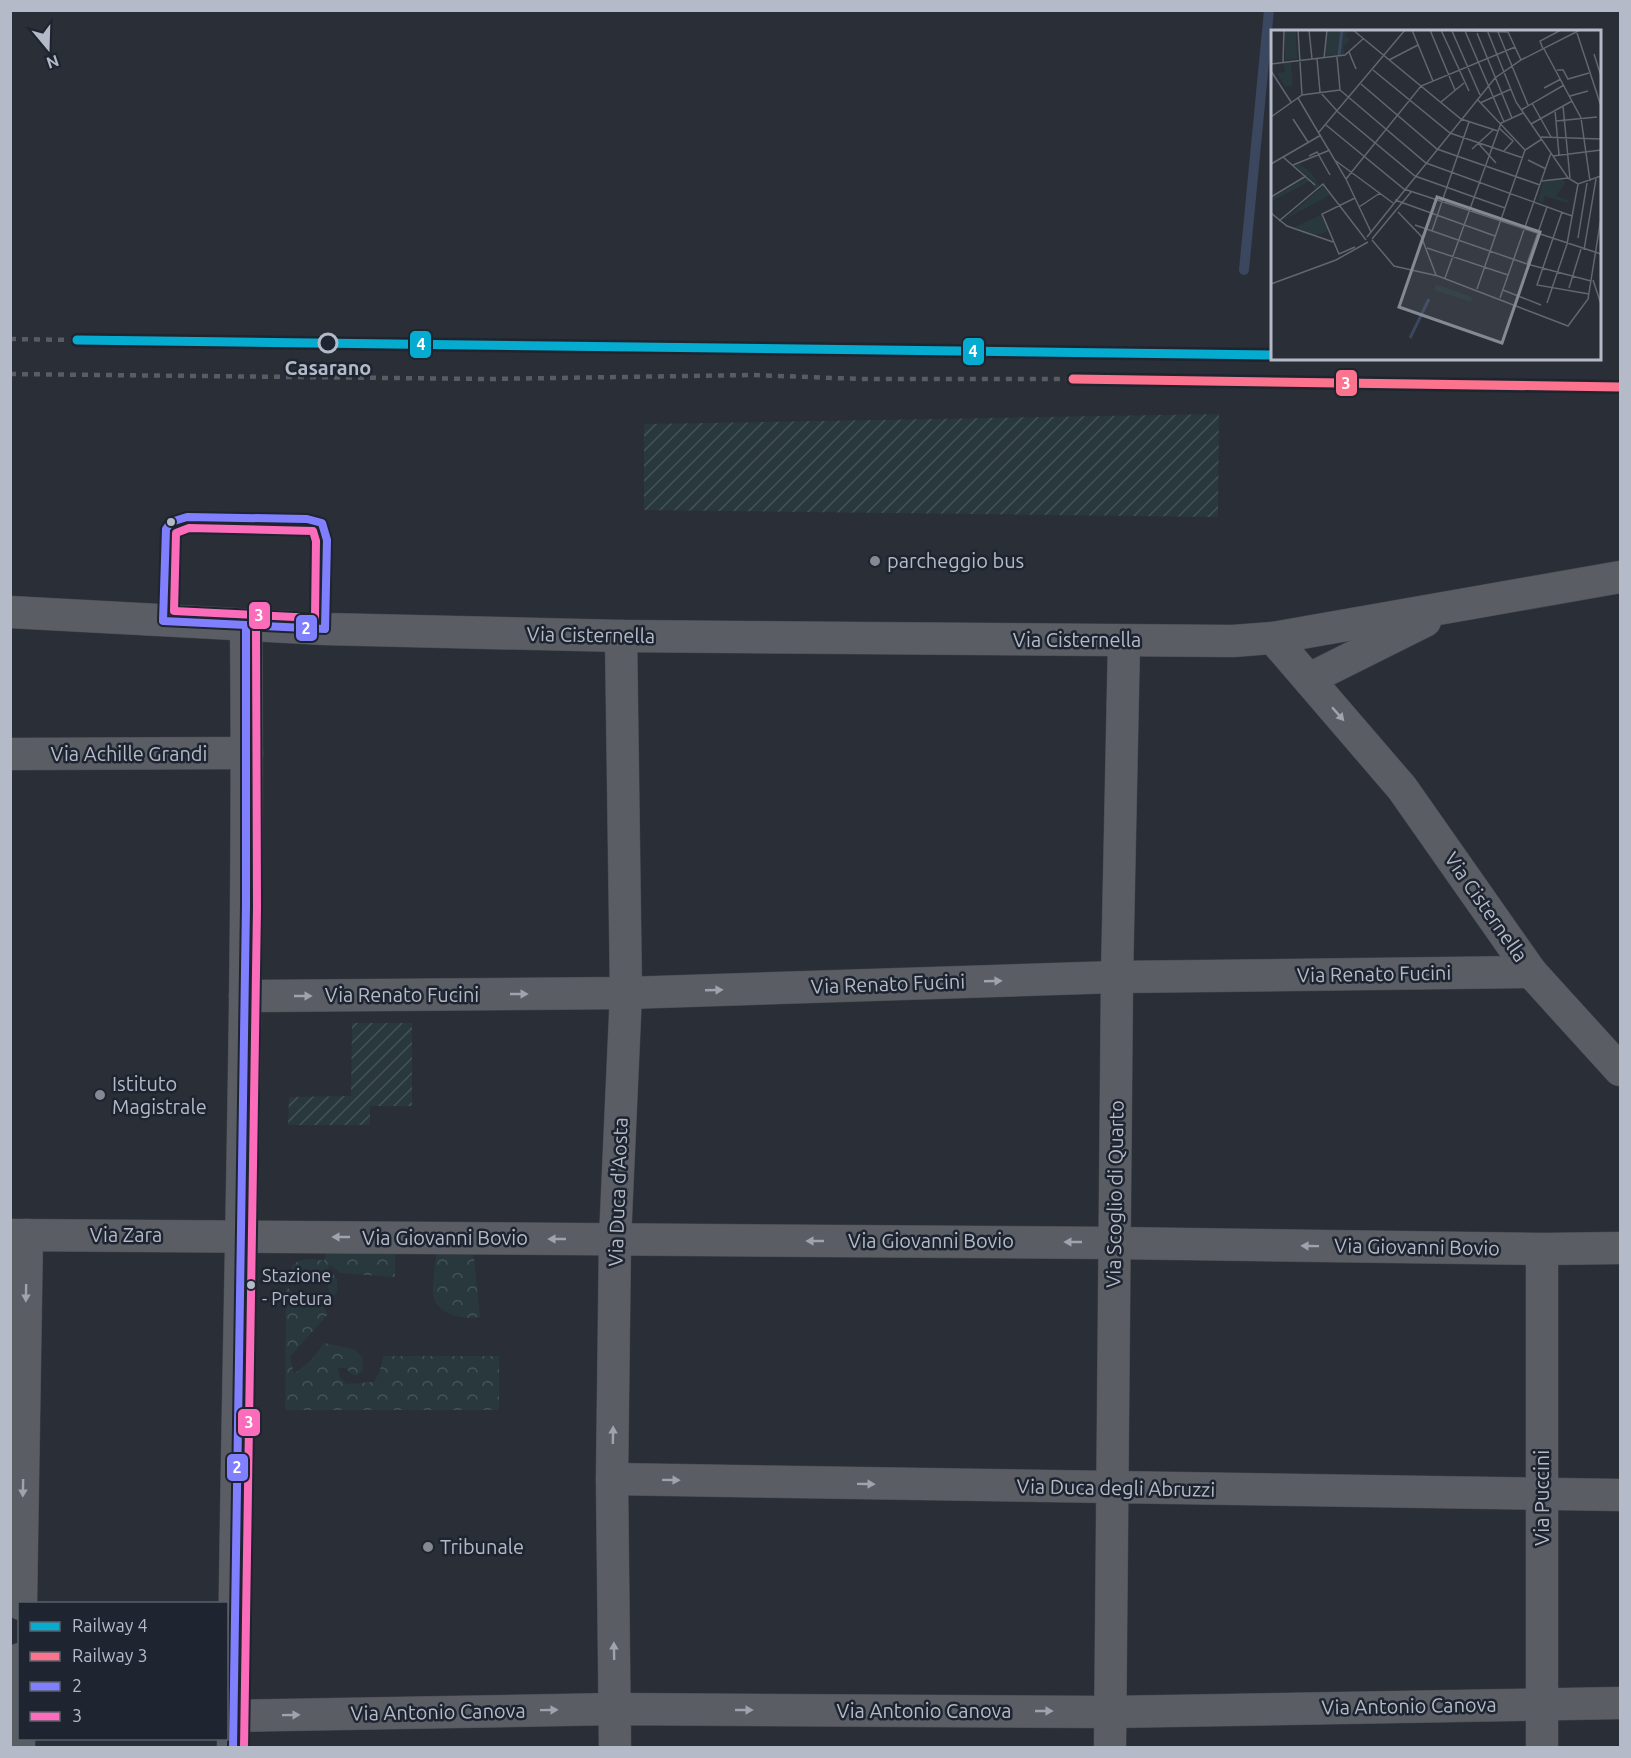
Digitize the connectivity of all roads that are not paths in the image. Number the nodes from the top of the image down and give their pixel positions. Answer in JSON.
{"nodes":[{"id":1,"x":1620,"y":578,"type":"edge"},
{"id":2,"x":1455,"y":606,"type":"junction"},
{"id":3,"x":10,"y":612,"type":"edge"},
{"id":4,"x":246,"y":626,"type":"junction"},
{"id":5,"x":621,"y":636,"type":"junction"},
{"id":6,"x":1273,"y":638,"type":"junction"},
{"id":7,"x":1124,"y":641,"type":"junction"},
{"id":8,"x":1309,"y":680,"type":"junction"},
{"id":9,"x":248,"y":753,"type":"junction"},
{"id":10,"x":10,"y":754,"type":"edge"},
{"id":11,"x":1531,"y":972,"type":"junction"},
{"id":12,"x":1118,"y":977,"type":"junction"},
{"id":13,"x":626,"y":993,"type":"junction"},
{"id":14,"x":245,"y":996,"type":"junction"},
{"id":15,"x":1620,"y":1070,"type":"edge"},
{"id":16,"x":19,"y":1235,"type":"edge"},
{"id":17,"x":242,"y":1236,"type":"junction"},
{"id":18,"x":615,"y":1239,"type":"junction"},
{"id":19,"x":1114,"y":1243,"type":"junction"},
{"id":20,"x":1620,"y":1248,"type":"edge"},
{"id":21,"x":1542,"y":1249,"type":"junction"},
{"id":22,"x":612,"y":1479,"type":"junction"},
{"id":23,"x":1113,"y":1488,"type":"junction"},
{"id":24,"x":1542,"y":1495,"type":"junction"},
{"id":25,"x":1620,"y":1496,"type":"edge"},
{"id":26,"x":21,"y":1602,"type":"edge"},
{"id":27,"x":18,"y":1687,"type":"edge"},
{"id":28,"x":1620,"y":1702,"type":"edge"},
{"id":29,"x":1542,"y":1703,"type":"junction"},
{"id":30,"x":615,"y":1709,"type":"junction"},
{"id":31,"x":1110,"y":1712,"type":"junction"},
{"id":32,"x":16,"y":1715,"type":"edge"},
{"id":33,"x":230,"y":1716,"type":"edge"},
{"id":34,"x":18,"y":1737,"type":"edge"},
{"id":35,"x":233,"y":1748,"type":"edge"},
{"id":36,"x":615,"y":1748,"type":"edge"},
{"id":37,"x":1110,"y":1748,"type":"edge"},
{"id":38,"x":1542,"y":1748,"type":"edge"}],
"edges":[{"from":1,"to":2,"type":"street"},
{"from":2,"to":6,"type":"street"},
{"from":2,"to":8,"type":"street"},
{"from":3,"to":4,"type":"street","name":"Via Cisternella"},
{"from":4,"to":5,"type":"street","name":"Via Cisternella"},
{"from":4,"to":9,"type":"street"},
{"from":5,"to":7,"type":"street","name":"Via Cisternella"},
{"from":5,"to":13,"type":"street","name":"Via Duca d'Aosta"},
{"from":6,"to":7,"type":"street","name":"Via Cisternella"},
{"from":6,"to":8,"type":"street","name":"Via Cisternella"},
{"from":7,"to":12,"type":"street","name":"Via Scoglio di Quarto"},
{"from":8,"to":11,"type":"street","name":"Via Cisternella","one_way":true},
{"from":9,"to":10,"type":"street","name":"Via Achille Grandi"},
{"from":9,"to":14,"type":"street"},
{"from":11,"to":12,"type":"street","name":"Via Renato Fucini"},
{"from":11,"to":15,"type":"street","name":"Via Cisternella"},
{"from":13,"to":12,"type":"street","name":"Via Renato Fucini","one_way":true},
{"from":12,"to":19,"type":"street","name":"Via Scoglio di Quarto"},
{"from":14,"to":13,"type":"street","name":"Via Renato Fucini","one_way":true},
{"from":13,"to":18,"type":"street","name":"Via Duca d'Aosta"},
{"from":14,"to":17,"type":"street"},
{"from":16,"to":17,"type":"street","name":"Via Zara"},
{"from":16,"to":26,"type":"street","one_way":true},
{"from":18,"to":17,"type":"street","name":"Via Giovanni Bovio","one_way":true},
{"from":17,"to":33,"type":"street"},
{"from":19,"to":18,"type":"street","name":"Via Giovanni Bovio","one_way":true},
{"from":22,"to":18,"type":"street","name":"Via Duca d'Aosta","one_way":true},
{"from":21,"to":19,"type":"street","name":"Via Giovanni Bovio","one_way":true},
{"from":19,"to":23,"type":"street","name":"Via Scoglio di Quarto"},
{"from":20,"to":21,"type":"street","name":"Via Giovanni Bovio"},
{"from":21,"to":24,"type":"street","name":"Via Puccini"},
{"from":22,"to":23,"type":"street","name":"Via Duca degli Abruzzi","one_way":true},
{"from":30,"to":22,"type":"street","name":"Via Duca d'Aosta","one_way":true},
{"from":23,"to":24,"type":"street","name":"Via Duca degli Abruzzi"},
{"from":23,"to":31,"type":"street","name":"Via Scoglio di Quarto"},
{"from":24,"to":25,"type":"street","name":"Via Duca degli Abruzzi"},
{"from":24,"to":29,"type":"street","name":"Via Puccini"},
{"from":27,"to":32,"type":"street"},
{"from":28,"to":29,"type":"street","name":"Via Antonio Canova"},
{"from":29,"to":31,"type":"street","name":"Via Antonio Canova"},
{"from":29,"to":38,"type":"street","name":"Via Puccini"},
{"from":30,"to":31,"type":"street","name":"Via Antonio Canova","one_way":true},
{"from":33,"to":30,"type":"street","name":"Via Antonio Canova","one_way":true},
{"from":30,"to":36,"type":"street","name":"Via Duca d'Aosta"},
{"from":31,"to":37,"type":"street","name":"Via Scoglio di Quarto"},
{"from":32,"to":34,"type":"street"},
{"from":33,"to":35,"type":"street"}]}
